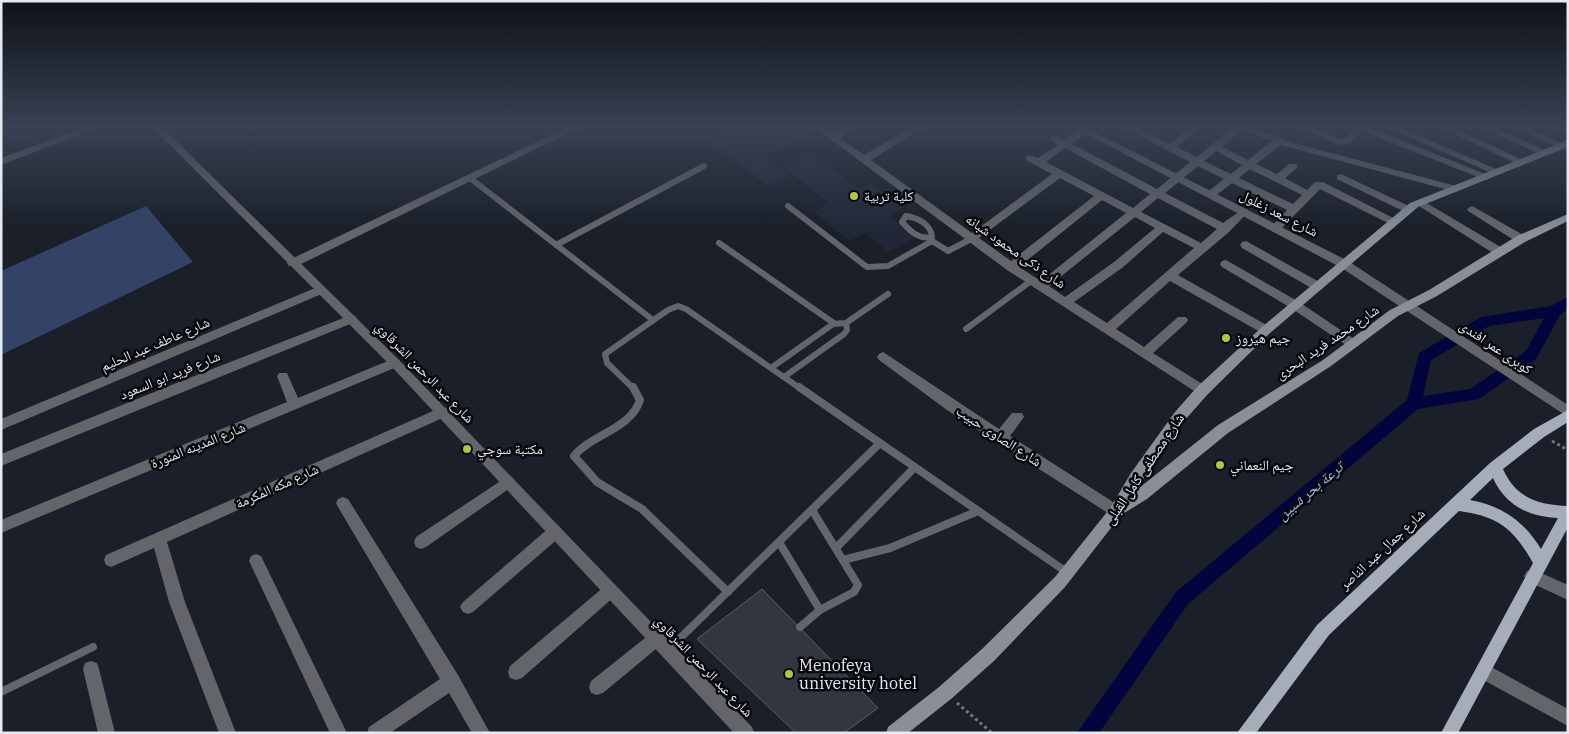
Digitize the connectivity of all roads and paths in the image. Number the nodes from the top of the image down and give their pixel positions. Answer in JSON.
{"nodes":[{"id":1,"x":191,"y":161,"type":"edge"},
{"id":2,"x":505,"y":161,"type":"edge"},
{"id":3,"x":869,"y":161,"type":"edge"},
{"id":4,"x":1037,"y":161,"type":"edge"},
{"id":5,"x":1096,"y":161,"type":"edge"},
{"id":6,"x":1146,"y":161,"type":"edge"},
{"id":7,"x":1198,"y":161,"type":"joint"},
{"id":8,"x":1244,"y":161,"type":"edge"},
{"id":9,"x":1253,"y":161,"type":"edge"},
{"id":10,"x":1352,"y":161,"type":"edge"},
{"id":11,"x":1446,"y":161,"type":"edge"},
{"id":12,"x":1475,"y":161,"type":"edge"},
{"id":13,"x":1522,"y":162,"type":"edge"},
{"id":14,"x":1249,"y":164,"type":"junction"},
{"id":15,"x":704,"y":166,"type":"dead end"},
{"id":16,"x":1294,"y":166,"type":"dead end"},
{"id":17,"x":1498,"y":172,"type":"junction"},
{"id":18,"x":1060,"y":174,"type":"junction"},
{"id":19,"x":1341,"y":177,"type":"dead end"},
{"id":20,"x":1486,"y":177,"type":"junction"},
{"id":21,"x":470,"y":178,"type":"junction"},
{"id":22,"x":1177,"y":178,"type":"junction"},
{"id":23,"x":1232,"y":178,"type":"junction"},
{"id":24,"x":1278,"y":179,"type":"junction"},
{"id":25,"x":1456,"y":189,"type":"junction"},
{"id":26,"x":1158,"y":194,"type":"junction"},
{"id":27,"x":1308,"y":194,"type":"junction"},
{"id":28,"x":1101,"y":195,"type":"junction"},
{"id":29,"x":1210,"y":195,"type":"junction"},
{"id":30,"x":1420,"y":202,"type":"junction"},
{"id":31,"x":788,"y":206,"type":"dead end"},
{"id":32,"x":1294,"y":209,"type":"junction"},
{"id":33,"x":1407,"y":209,"type":"junction"},
{"id":34,"x":1472,"y":209,"type":"dead end"},
{"id":35,"x":1134,"y":212,"type":"junction"},
{"id":36,"x":1243,"y":212,"type":"junction"},
{"id":37,"x":1568,"y":217,"type":"edge"},
{"id":38,"x":1394,"y":221,"type":"junction"},
{"id":39,"x":1163,"y":227,"type":"junction"},
{"id":40,"x":1275,"y":228,"type":"junction"},
{"id":41,"x":1225,"y":229,"type":"junction"},
{"id":42,"x":971,"y":239,"type":"junction"},
{"id":43,"x":1521,"y":239,"type":"junction"},
{"id":44,"x":930,"y":240,"type":"junction"},
{"id":45,"x":719,"y":243,"type":"dead end"},
{"id":46,"x":556,"y":245,"type":"junction"},
{"id":47,"x":1246,"y":245,"type":"dead end"},
{"id":48,"x":1202,"y":248,"type":"junction"},
{"id":49,"x":1500,"y":252,"type":"junction"},
{"id":50,"x":293,"y":263,"type":"junction"},
{"id":51,"x":1226,"y":264,"type":"dead end"},
{"id":52,"x":1344,"y":264,"type":"junction"},
{"id":53,"x":1011,"y":268,"type":"junction"},
{"id":54,"x":1170,"y":276,"type":"junction"},
{"id":55,"x":1036,"y":284,"type":"junction"},
{"id":56,"x":1317,"y":286,"type":"junction"},
{"id":57,"x":320,"y":290,"type":"junction"},
{"id":58,"x":888,"y":294,"type":"dead end"},
{"id":59,"x":1065,"y":303,"type":"junction"},
{"id":60,"x":1295,"y":305,"type":"junction"},
{"id":61,"x":1409,"y":306,"type":"junction"},
{"id":62,"x":351,"y":319,"type":"junction"},
{"id":63,"x":653,"y":320,"type":"junction"},
{"id":64,"x":1182,"y":320,"type":"dead end"},
{"id":65,"x":846,"y":323,"type":"junction"},
{"id":66,"x":835,"y":324,"type":"junction"},
{"id":67,"x":966,"y":329,"type":"dead end"},
{"id":68,"x":1106,"y":330,"type":"junction"},
{"id":69,"x":1266,"y":330,"type":"junction"},
{"id":70,"x":1353,"y":344,"type":"junction"},
{"id":71,"x":1144,"y":354,"type":"junction"},
{"id":72,"x":884,"y":357,"type":"dead end"},
{"id":73,"x":395,"y":364,"type":"junction"},
{"id":74,"x":771,"y":368,"type":"junction"},
{"id":75,"x":283,"y":376,"type":"dead end"},
{"id":76,"x":784,"y":377,"type":"junction"},
{"id":77,"x":1202,"y":390,"type":"junction"},
{"id":78,"x":295,"y":405,"type":"junction"},
{"id":79,"x":442,"y":412,"type":"junction"},
{"id":80,"x":1568,"y":414,"type":"edge"},
{"id":81,"x":1017,"y":417,"type":"dead end"},
{"id":82,"x":1,"y":425,"type":"edge"},
{"id":83,"x":1539,"y":433,"type":"junction"},
{"id":84,"x":1000,"y":437,"type":"junction"},
{"id":85,"x":880,"y":443,"type":"junction"},
{"id":86,"x":1568,"y":450,"type":"edge"},
{"id":87,"x":1,"y":460,"type":"edge"},
{"id":88,"x":915,"y":467,"type":"junction"},
{"id":89,"x":1495,"y":467,"type":"junction"},
{"id":90,"x":508,"y":482,"type":"junction"},
{"id":91,"x":343,"y":503,"type":"dead end"},
{"id":92,"x":1456,"y":504,"type":"junction"},
{"id":93,"x":812,"y":510,"type":"junction"},
{"id":94,"x":978,"y":511,"type":"junction"},
{"id":95,"x":1116,"y":511,"type":"junction"},
{"id":96,"x":1568,"y":512,"type":"edge"},
{"id":97,"x":1,"y":527,"type":"edge"},
{"id":98,"x":555,"y":532,"type":"junction"},
{"id":99,"x":159,"y":539,"type":"junction"},
{"id":100,"x":421,"y":542,"type":"dead end"},
{"id":101,"x":779,"y":542,"type":"junction"},
{"id":102,"x":836,"y":548,"type":"junction"},
{"id":103,"x":111,"y":560,"type":"dead end"},
{"id":104,"x":843,"y":560,"type":"junction"},
{"id":105,"x":256,"y":561,"type":"dead end"},
{"id":106,"x":1536,"y":569,"type":"junction"},
{"id":107,"x":1068,"y":573,"type":"junction"},
{"id":108,"x":610,"y":591,"type":"junction"},
{"id":109,"x":728,"y":592,"type":"junction"},
{"id":110,"x":1568,"y":593,"type":"edge"},
{"id":111,"x":468,"y":606,"type":"dead end"},
{"id":112,"x":820,"y":610,"type":"junction"},
{"id":113,"x":800,"y":627,"type":"dead end"},
{"id":114,"x":656,"y":639,"type":"junction"},
{"id":115,"x":93,"y":647,"type":"dead end"},
{"id":116,"x":667,"y":651,"type":"junction"},
{"id":117,"x":91,"y":669,"type":"dead end"},
{"id":118,"x":1484,"y":671,"type":"junction"},
{"id":119,"x":516,"y":672,"type":"dead end"},
{"id":120,"x":452,"y":681,"type":"junction"},
{"id":121,"x":597,"y":687,"type":"dead end"},
{"id":122,"x":1,"y":692,"type":"edge"},
{"id":123,"x":957,"y":704,"type":"dead end"},
{"id":124,"x":1568,"y":718,"type":"edge"},
{"id":125,"x":1451,"y":732,"type":"edge"},
{"id":126,"x":107,"y":733,"type":"edge"},
{"id":127,"x":228,"y":733,"type":"edge"},
{"id":128,"x":339,"y":733,"type":"edge"},
{"id":129,"x":375,"y":733,"type":"edge"},
{"id":130,"x":482,"y":733,"type":"edge"},
{"id":131,"x":746,"y":733,"type":"edge"},
{"id":132,"x":894,"y":733,"type":"edge"},
{"id":133,"x":992,"y":733,"type":"edge"},
{"id":134,"x":1245,"y":733,"type":"edge"}],
"edges":[{"from":1,"to":50,"type":"street","name":"شارع عبد الرحمن الشرقاوي"},
{"from":2,"to":21,"type":"street"},
{"from":3,"to":42,"type":"street","name":"شارع ذكى محمود شبانه"},
{"from":4,"to":18,"type":"street"},
{"from":5,"to":26,"type":"street"},
{"from":6,"to":22,"type":"street","name":"شارع سعد زغلول"},
{"from":7,"to":22,"type":"street"},
{"from":7,"to":23,"type":"street"},
{"from":8,"to":14,"type":"street"},
{"from":9,"to":14,"type":"street"},
{"from":10,"to":25,"type":"street"},
{"from":11,"to":20,"type":"street"},
{"from":12,"to":17,"type":"street"},
{"from":13,"to":17,"type":"main road","name":"شارع مصطفى كامل القبلى"},
{"from":14,"to":23,"type":"street"},
{"from":14,"to":24,"type":"street"},
{"from":15,"to":46,"type":"lane"},
{"from":16,"to":24,"type":"street"},
{"from":17,"to":20,"type":"main road","name":"شارع مصطفى كامل القبلى"},
{"from":18,"to":28,"type":"street"},
{"from":18,"to":42,"type":"street"},
{"from":19,"to":33,"type":"street"},
{"from":20,"to":25,"type":"main road","name":"شارع مصطفى كامل القبلى"},
{"from":21,"to":46,"type":"lane"},
{"from":21,"to":50,"type":"street"},
{"from":22,"to":26,"type":"street"},
{"from":22,"to":29,"type":"street","name":"شارع سعد زغلول"},
{"from":23,"to":29,"type":"street"},
{"from":23,"to":32,"type":"street"},
{"from":24,"to":27,"type":"street"},
{"from":25,"to":30,"type":"main road","name":"شارع مصطفى كامل القبلى"},
{"from":26,"to":35,"type":"street"},
{"from":26,"to":41,"type":"street"},
{"from":27,"to":32,"type":"street"},
{"from":27,"to":38,"type":"street"},
{"from":28,"to":35,"type":"street"},
{"from":28,"to":53,"type":"street"},
{"from":29,"to":36,"type":"street","name":"شارع سعد زغلول"},
{"from":30,"to":33,"type":"main road","name":"شارع مصطفى كامل القبلى"},
{"from":30,"to":49,"type":"street"},
{"from":31,"to":44,"type":"lane"},
{"from":32,"to":40,"type":"street"},
{"from":33,"to":38,"type":"main road","name":"شارع مصطفى كامل القبلى"},
{"from":34,"to":43,"type":"street"},
{"from":35,"to":39,"type":"street"},
{"from":35,"to":55,"type":"street"},
{"from":36,"to":40,"type":"street","name":"شارع سعد زغلول"},
{"from":36,"to":41,"type":"street"},
{"from":37,"to":43,"type":"main road","name":"شارع محمد فريد البحرى"},
{"from":38,"to":52,"type":"main road","name":"شارع مصطفى كامل القبلى"},
{"from":39,"to":48,"type":"street"},
{"from":39,"to":59,"type":"street"},
{"from":40,"to":52,"type":"street","name":"شارع سعد زغلول"},
{"from":41,"to":48,"type":"street"},
{"from":42,"to":44,"type":"lane"},
{"from":42,"to":53,"type":"street","name":"شارع ذكى محمود شبانه"},
{"from":43,"to":49,"type":"main road","name":"شارع محمد فريد البحرى"},
{"from":44,"to":44,"type":"lane"},
{"from":45,"to":66,"type":"lane"},
{"from":46,"to":63,"type":"lane"},
{"from":47,"to":56,"type":"street"},
{"from":48,"to":54,"type":"street"},
{"from":49,"to":61,"type":"main road","name":"شارع محمد فريد البحرى"},
{"from":50,"to":57,"type":"street","name":"شارع عبد الرحمن الشرقاوي"},
{"from":51,"to":60,"type":"street"},
{"from":52,"to":56,"type":"main road","name":"شارع مصطفى كامل القبلى"},
{"from":52,"to":61,"type":"street","name":"شارع سعد زغلول"},
{"from":53,"to":55,"type":"street","name":"شارع ذكى محمود شبانه"},
{"from":54,"to":68,"type":"street"},
{"from":54,"to":69,"type":"street"},
{"from":55,"to":59,"type":"street","name":"شارع ذكى محمود شبانه"},
{"from":55,"to":67,"type":"lane"},
{"from":56,"to":60,"type":"main road","name":"شارع مصطفى كامل القبلى"},
{"from":57,"to":62,"type":"street","name":"شارع عبد الرحمن الشرقاوي"},
{"from":57,"to":82,"type":"street","name":"شارع عاطف عبد الحليم"},
{"from":58,"to":65,"type":"lane"},
{"from":59,"to":68,"type":"street","name":"شارع ذكى محمود شبانه"},
{"from":60,"to":69,"type":"main road","name":"شارع مصطفى كامل القبلى"},
{"from":60,"to":70,"type":"street"},
{"from":61,"to":70,"type":"main road","name":"شارع محمد فريد البحرى"},
{"from":61,"to":80,"type":"street","name":"كوبرى عمر افندى"},
{"from":62,"to":73,"type":"street","name":"شارع عبد الرحمن الشرقاوي"},
{"from":62,"to":87,"type":"street","name":"شارع فريد ابو السعود"},
{"from":63,"to":74,"type":"lane"},
{"from":63,"to":109,"type":"lane"},
{"from":64,"to":71,"type":"street"},
{"from":65,"to":66,"type":"lane"},
{"from":65,"to":76,"type":"lane"},
{"from":66,"to":74,"type":"lane"},
{"from":68,"to":71,"type":"street","name":"شارع ذكى محمود شبانه"},
{"from":69,"to":77,"type":"main road","name":"شارع مصطفى كامل القبلى"},
{"from":70,"to":95,"type":"main road","name":"شارع محمد فريد البحرى"},
{"from":71,"to":77,"type":"street","name":"شارع ذكى محمود شبانه"},
{"from":72,"to":84,"type":"street","name":"شارع الصاوى حبيب"},
{"from":73,"to":78,"type":"street","name":"شارع المدينه المنورة"},
{"from":73,"to":79,"type":"street","name":"شارع عبد الرحمن الشرقاوي"},
{"from":74,"to":76,"type":"lane"},
{"from":75,"to":78,"type":"street"},
{"from":76,"to":85,"type":"lane"},
{"from":77,"to":95,"type":"main road","name":"شارع مصطفى كامل القبلى"},
{"from":78,"to":97,"type":"street","name":"شارع المدينه المنورة"},
{"from":79,"to":90,"type":"street","name":"شارع عبد الرحمن الشرقاوي"},
{"from":79,"to":99,"type":"street","name":"شارع مكه المكرمة"},
{"from":80,"to":83,"type":"main road","name":"شارع جمال عبد الناصر"},
{"from":81,"to":84,"type":"street"},
{"from":83,"to":86,"type":"path"},
{"from":83,"to":89,"type":"main road","name":"شارع جمال عبد الناصر"},
{"from":84,"to":95,"type":"street","name":"شارع الصاوى حبيب"},
{"from":85,"to":88,"type":"lane"},
{"from":85,"to":93,"type":"lane"},
{"from":88,"to":94,"type":"lane"},
{"from":88,"to":102,"type":"lane"},
{"from":89,"to":92,"type":"main road","name":"شارع جمال عبد الناصر"},
{"from":89,"to":96,"type":"main road"},
{"from":90,"to":98,"type":"street","name":"شارع عبد الرحمن الشرقاوي"},
{"from":90,"to":100,"type":"street"},
{"from":91,"to":120,"type":"street"},
{"from":92,"to":106,"type":"main road"},
{"from":92,"to":134,"type":"main road","name":"شارع جمال عبد الناصر"},
{"from":93,"to":101,"type":"lane"},
{"from":93,"to":102,"type":"lane"},
{"from":94,"to":104,"type":"lane"},
{"from":94,"to":107,"type":"lane"},
{"from":95,"to":107,"type":"main road","name":"شارع مصطفى كامل القبلى"},
{"from":96,"to":106,"type":"main road"},
{"from":98,"to":108,"type":"street","name":"شارع عبد الرحمن الشرقاوي"},
{"from":98,"to":111,"type":"street"},
{"from":99,"to":103,"type":"street","name":"شارع مكه المكرمة"},
{"from":99,"to":127,"type":"street"},
{"from":101,"to":109,"type":"lane"},
{"from":101,"to":112,"type":"lane"},
{"from":102,"to":104,"type":"lane"},
{"from":104,"to":112,"type":"lane"},
{"from":105,"to":128,"type":"street"},
{"from":106,"to":110,"type":"street"},
{"from":106,"to":118,"type":"main road"},
{"from":107,"to":132,"type":"main road","name":"شارع مصطفى كامل القبلى"},
{"from":108,"to":114,"type":"street","name":"شارع عبد الرحمن الشرقاوي"},
{"from":108,"to":119,"type":"street"},
{"from":109,"to":116,"type":"lane"},
{"from":112,"to":113,"type":"lane"},
{"from":114,"to":116,"type":"street","name":"شارع عبد الرحمن الشرقاوي"},
{"from":114,"to":121,"type":"street"},
{"from":115,"to":122,"type":"lane"},
{"from":116,"to":131,"type":"street","name":"شارع عبد الرحمن الشرقاوي"},
{"from":117,"to":126,"type":"street"},
{"from":118,"to":124,"type":"street"},
{"from":118,"to":125,"type":"main road"},
{"from":120,"to":129,"type":"street"},
{"from":120,"to":130,"type":"street"},
{"from":123,"to":133,"type":"path"}]}
